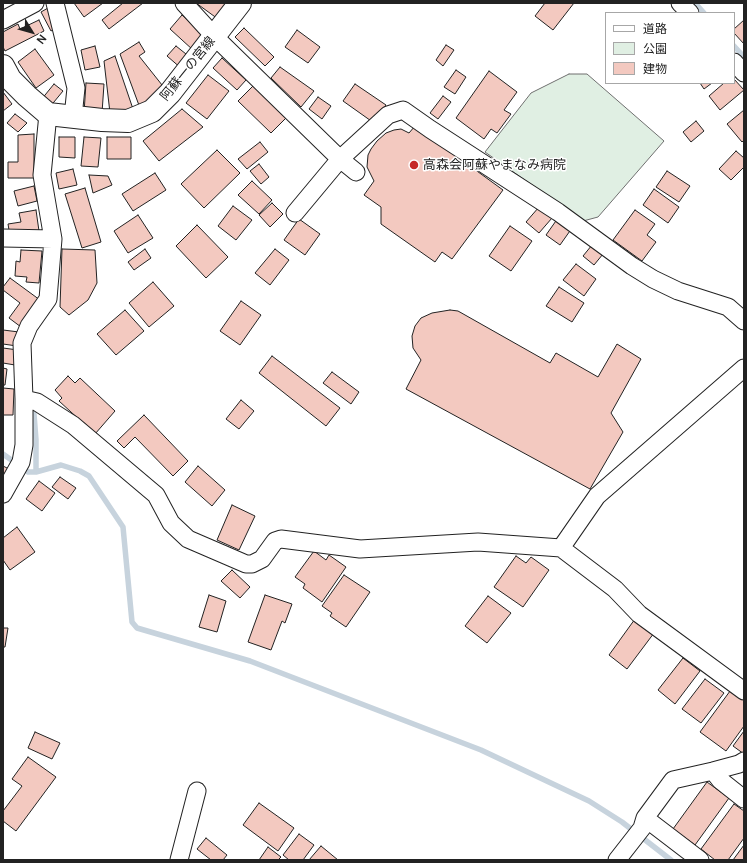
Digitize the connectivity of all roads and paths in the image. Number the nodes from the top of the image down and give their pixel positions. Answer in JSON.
{"nodes":[{"id":1,"x":35,"y":3,"type":"edge"},
{"id":2,"x":55,"y":3,"type":"edge"},
{"id":3,"x":184,"y":3,"type":"edge"},
{"id":4,"x":240,"y":3,"type":"edge"},
{"id":5,"x":3,"y":20,"type":"edge"},
{"id":6,"x":214,"y":36,"type":"junction"},
{"id":7,"x":735,"y":63,"type":"edge"},
{"id":8,"x":3,"y":66,"type":"edge"},
{"id":9,"x":744,"y":73,"type":"edge"},
{"id":10,"x":48,"y":114,"type":"junction"},
{"id":11,"x":73,"y":116,"type":"junction"},
{"id":12,"x":340,"y":159,"type":"junction"},
{"id":13,"x":356,"y":172,"type":"dead end"},
{"id":14,"x":295,"y":213,"type":"dead end"},
{"id":15,"x":3,"y":238,"type":"edge"},
{"id":16,"x":53,"y":239,"type":"junction"},
{"id":17,"x":744,"y":321,"type":"edge"},
{"id":18,"x":744,"y":368,"type":"edge"},
{"id":19,"x":24,"y":399,"type":"junction"},
{"id":20,"x":3,"y":494,"type":"edge"},
{"id":21,"x":561,"y":548,"type":"junction"},
{"id":22,"x":744,"y":691,"type":"edge"},
{"id":23,"x":744,"y":761,"type":"edge"},
{"id":24,"x":713,"y":771,"type":"junction"},
{"id":25,"x":197,"y":791,"type":"dead end"},
{"id":26,"x":744,"y":799,"type":"edge"},
{"id":27,"x":644,"y":823,"type":"junction"},
{"id":28,"x":622,"y":854,"type":"edge"},
{"id":29,"x":178,"y":860,"type":"edge"},
{"id":30,"x":700,"y":860,"type":"edge"}],
"edges":[{"from":1,"to":5,"type":"street"},
{"from":2,"to":11,"type":"street"},
{"from":3,"to":6,"type":"street"},
{"from":4,"to":6,"type":"main road","name":"阿蘇一の宮線"},
{"from":6,"to":11,"type":"main road","name":"阿蘇一の宮線"},
{"from":6,"to":12,"type":"street"},
{"from":7,"to":9,"type":"street"},
{"from":8,"to":10,"type":"main road"},
{"from":10,"to":11,"type":"main road","name":"阿蘇一の宮線"},
{"from":10,"to":16,"type":"street"},
{"from":12,"to":13,"type":"street"},
{"from":12,"to":14,"type":"street"},
{"from":12,"to":17,"type":"street"},
{"from":15,"to":16,"type":"street"},
{"from":16,"to":19,"type":"street"},
{"from":18,"to":21,"type":"street"},
{"from":19,"to":20,"type":"street"},
{"from":19,"to":21,"type":"street"},
{"from":21,"to":22,"type":"street"},
{"from":23,"to":24,"type":"street"},
{"from":24,"to":26,"type":"street"},
{"from":24,"to":27,"type":"street"},
{"from":25,"to":29,"type":"street"},
{"from":27,"to":28,"type":"street"},
{"from":27,"to":30,"type":"street"}]}
